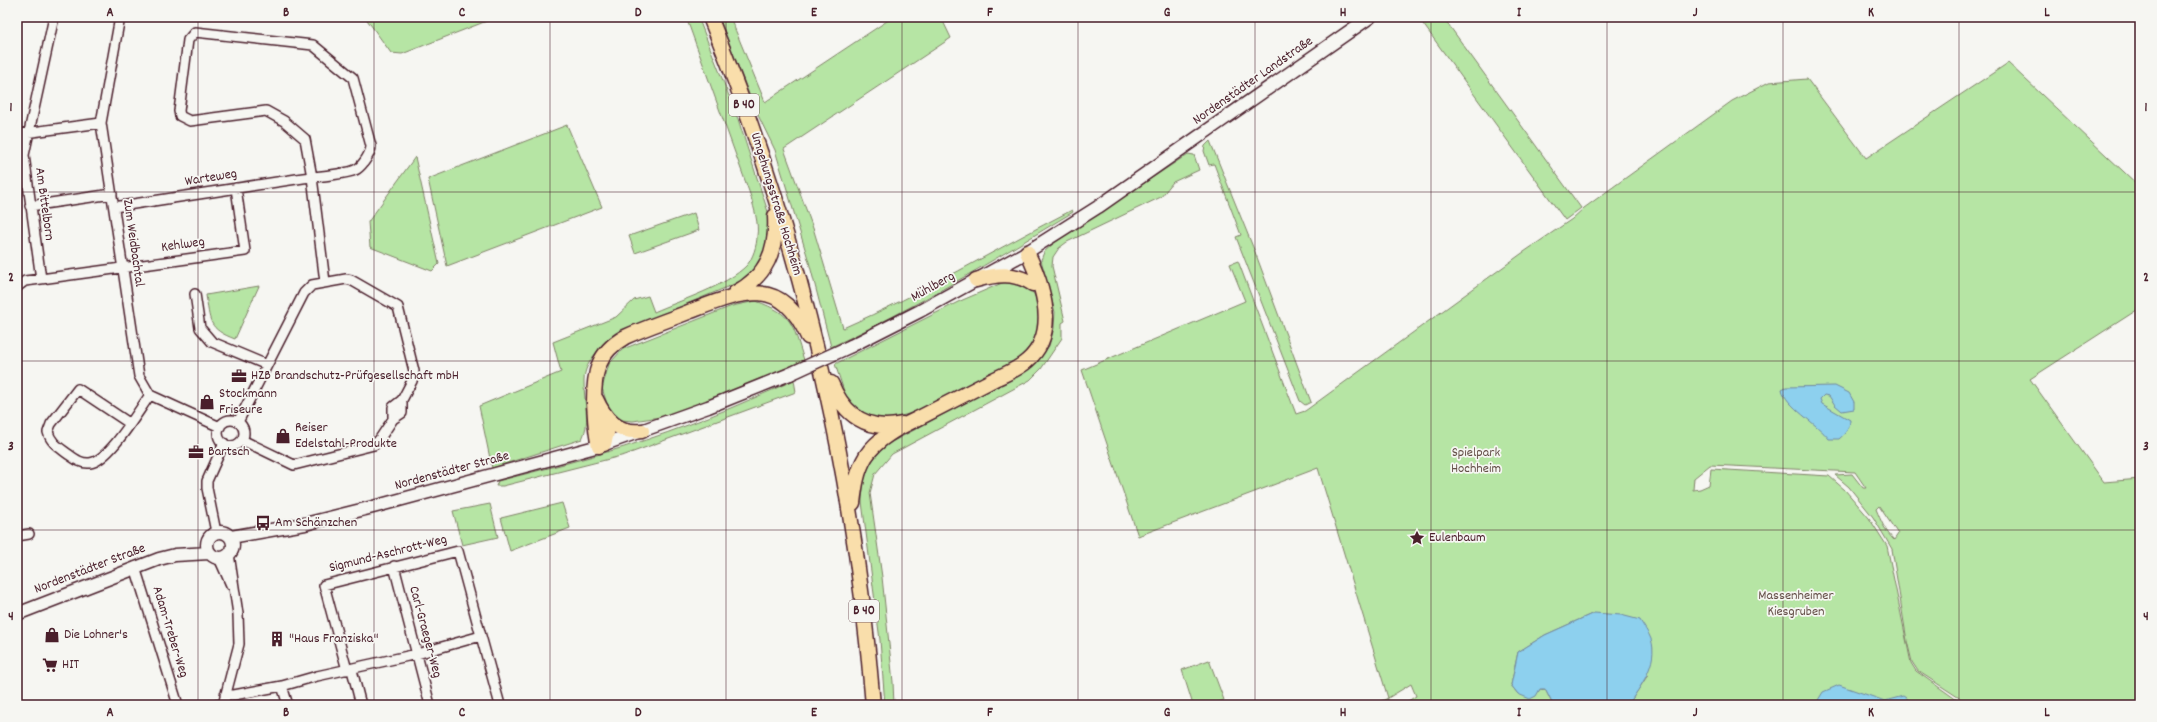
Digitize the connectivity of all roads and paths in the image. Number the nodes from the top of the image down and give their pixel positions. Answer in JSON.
{"nodes":[{"id":1,"x":54,"y":17,"type":"edge"},
{"id":2,"x":120,"y":17,"type":"edge"},
{"id":3,"x":710,"y":17,"type":"edge"},
{"id":4,"x":1370,"y":17,"type":"edge"},
{"id":5,"x":101,"y":123,"type":"junction"},
{"id":6,"x":28,"y":133,"type":"junction"},
{"id":7,"x":17,"y":134,"type":"edge"},
{"id":8,"x":312,"y":177,"type":"junction"},
{"id":9,"x":236,"y":188,"type":"junction"},
{"id":10,"x":112,"y":194,"type":"junction"},
{"id":11,"x":774,"y":194,"type":"junction"},
{"id":12,"x":30,"y":206,"type":"junction"},
{"id":13,"x":114,"y":206,"type":"junction"},
{"id":14,"x":1028,"y":252,"type":"junction"},
{"id":15,"x":122,"y":267,"type":"junction"},
{"id":16,"x":41,"y":278,"type":"junction"},
{"id":17,"x":976,"y":280,"type":"junction"},
{"id":18,"x":325,"y":282,"type":"junction"},
{"id":19,"x":1033,"y":284,"type":"junction"},
{"id":20,"x":17,"y":286,"type":"edge"},
{"id":21,"x":195,"y":294,"type":"dead end"},
{"id":22,"x":731,"y":296,"type":"junction"},
{"id":23,"x":1043,"y":298,"type":"junction"},
{"id":24,"x":817,"y":348,"type":"junction"},
{"id":25,"x":267,"y":366,"type":"junction"},
{"id":26,"x":822,"y":368,"type":"junction"},
{"id":27,"x":790,"y":374,"type":"joint"},
{"id":28,"x":150,"y":395,"type":"junction"},
{"id":29,"x":594,"y":395,"type":"junction"},
{"id":30,"x":602,"y":411,"type":"junction"},
{"id":31,"x":238,"y":422,"type":"junction"},
{"id":32,"x":910,"y":422,"type":"junction"},
{"id":33,"x":129,"y":423,"type":"junction"},
{"id":34,"x":220,"y":427,"type":"junction"},
{"id":35,"x":642,"y":431,"type":"junction"},
{"id":36,"x":242,"y":440,"type":"junction"},
{"id":37,"x":224,"y":444,"type":"junction"},
{"id":38,"x":601,"y":445,"type":"junction"},
{"id":39,"x":851,"y":517,"type":"junction"},
{"id":40,"x":29,"y":534,"type":"dead end"},
{"id":41,"x":17,"y":536,"type":"edge"},
{"id":42,"x":221,"y":546,"type":"junction"},
{"id":43,"x":394,"y":566,"type":"junction"},
{"id":44,"x":135,"y":567,"type":"junction"},
{"id":45,"x":17,"y":614,"type":"edge"},
{"id":46,"x":481,"y":636,"type":"junction"},
{"id":47,"x":417,"y":654,"type":"junction"},
{"id":48,"x":349,"y":670,"type":"junction"},
{"id":49,"x":282,"y":686,"type":"junction"},
{"id":50,"x":225,"y":695,"type":"junction"},
{"id":51,"x":178,"y":705,"type":"edge"},
{"id":52,"x":212,"y":705,"type":"edge"},
{"id":53,"x":219,"y":705,"type":"edge"},
{"id":54,"x":223,"y":705,"type":"edge"},
{"id":55,"x":288,"y":705,"type":"edge"},
{"id":56,"x":361,"y":705,"type":"edge"},
{"id":57,"x":430,"y":705,"type":"edge"},
{"id":58,"x":500,"y":705,"type":"edge"},
{"id":59,"x":873,"y":705,"type":"edge"}],
"edges":[{"from":1,"to":6,"type":"street","name":"Am Bittelborn"},
{"from":2,"to":5,"type":"street","name":"Zum Weidbachtal"},
{"from":3,"to":11,"type":"main road","name":"Umgehungsstraße Hochheim","number":"B 40"},
{"from":4,"to":14,"type":"main road","name":"Nordenstädter Landstraße"},
{"from":5,"to":6,"type":"street"},
{"from":5,"to":10,"type":"street","name":"Zum Weidbachtal"},
{"from":6,"to":7,"type":"street"},
{"from":6,"to":12,"type":"street","name":"Am Bittelborn"},
{"from":8,"to":8,"type":"street"},
{"from":8,"to":9,"type":"street","name":"Warteweg"},
{"from":8,"to":18,"type":"street"},
{"from":9,"to":13,"type":"street","name":"Warteweg"},
{"from":9,"to":15,"type":"street","name":"Kehlweg"},
{"from":10,"to":12,"type":"street"},
{"from":10,"to":13,"type":"street","name":"Zum Weidbachtal"},
{"from":11,"to":22,"type":"main road"},
{"from":11,"to":24,"type":"main road","name":"Umgehungsstraße Hochheim","number":"B 40"},
{"from":12,"to":16,"type":"street","name":"Am Bittelborn"},
{"from":13,"to":15,"type":"street","name":"Zum Weidbachtal"},
{"from":14,"to":17,"type":"main road","name":"Mühlberg"},
{"from":14,"to":19,"type":"main road"},
{"from":14,"to":23,"type":"main road"},
{"from":15,"to":16,"type":"street","name":"Kehlweg"},
{"from":15,"to":28,"type":"street","name":"Zum Weidbachtal"},
{"from":16,"to":20,"type":"street","name":"Kehlweg"},
{"from":17,"to":19,"type":"main road"},
{"from":17,"to":27,"type":"main road","name":"Mühlberg","bridge":true},
{"from":18,"to":25,"type":"street"},
{"from":18,"to":36,"type":"street"},
{"from":19,"to":23,"type":"main road"},
{"from":21,"to":25,"type":"street"},
{"from":22,"to":26,"type":"main road"},
{"from":22,"to":29,"type":"main road"},
{"from":23,"to":32,"type":"main road"},
{"from":24,"to":26,"type":"main road","number":"B 40"},
{"from":24,"to":32,"type":"main road"},
{"from":25,"to":31,"type":"street"},
{"from":26,"to":39,"type":"main road","number":"B 40"},
{"from":27,"to":35,"type":"main road","name":"Nordenstädter Straße"},
{"from":28,"to":33,"type":"street"},
{"from":28,"to":34,"type":"street"},
{"from":29,"to":30,"type":"main road"},
{"from":29,"to":38,"type":"main road"},
{"from":30,"to":35,"type":"main road"},
{"from":30,"to":38,"type":"main road"},
{"from":31,"to":34,"type":"street"},
{"from":31,"to":36,"type":"street"},
{"from":32,"to":39,"type":"main road"},
{"from":33,"to":33,"type":"street"},
{"from":34,"to":37,"type":"street"},
{"from":35,"to":38,"type":"main road","name":"Nordenstädter Straße"},
{"from":36,"to":37,"type":"street"},
{"from":37,"to":42,"type":"street"},
{"from":38,"to":42,"type":"main road","name":"Nordenstädter Straße"},
{"from":39,"to":59,"type":"main road","number":"B 40"},
{"from":40,"to":41,"type":"street"},
{"from":42,"to":44,"type":"main road","name":"Nordenstädter Straße"},
{"from":42,"to":50,"type":"street"},
{"from":43,"to":46,"type":"street","name":"Sigmund-Aschrott-Weg"},
{"from":43,"to":47,"type":"street","name":"Carl-Graeger-Weg"},
{"from":43,"to":48,"type":"street","name":"Sigmund-Aschrott-Weg"},
{"from":44,"to":45,"type":"main road","name":"Nordenstädter Straße"},
{"from":44,"to":51,"type":"street","name":"Adam-Treber-Weg"},
{"from":46,"to":47,"type":"street"},
{"from":46,"to":58,"type":"street"},
{"from":47,"to":48,"type":"street"},
{"from":47,"to":57,"type":"street","name":"Carl-Graeger-Weg"},
{"from":48,"to":49,"type":"street"},
{"from":48,"to":56,"type":"street"},
{"from":49,"to":50,"type":"street"},
{"from":49,"to":55,"type":"street"},
{"from":50,"to":54,"type":"street"},
{"from":52,"to":53,"type":"street"}]}
